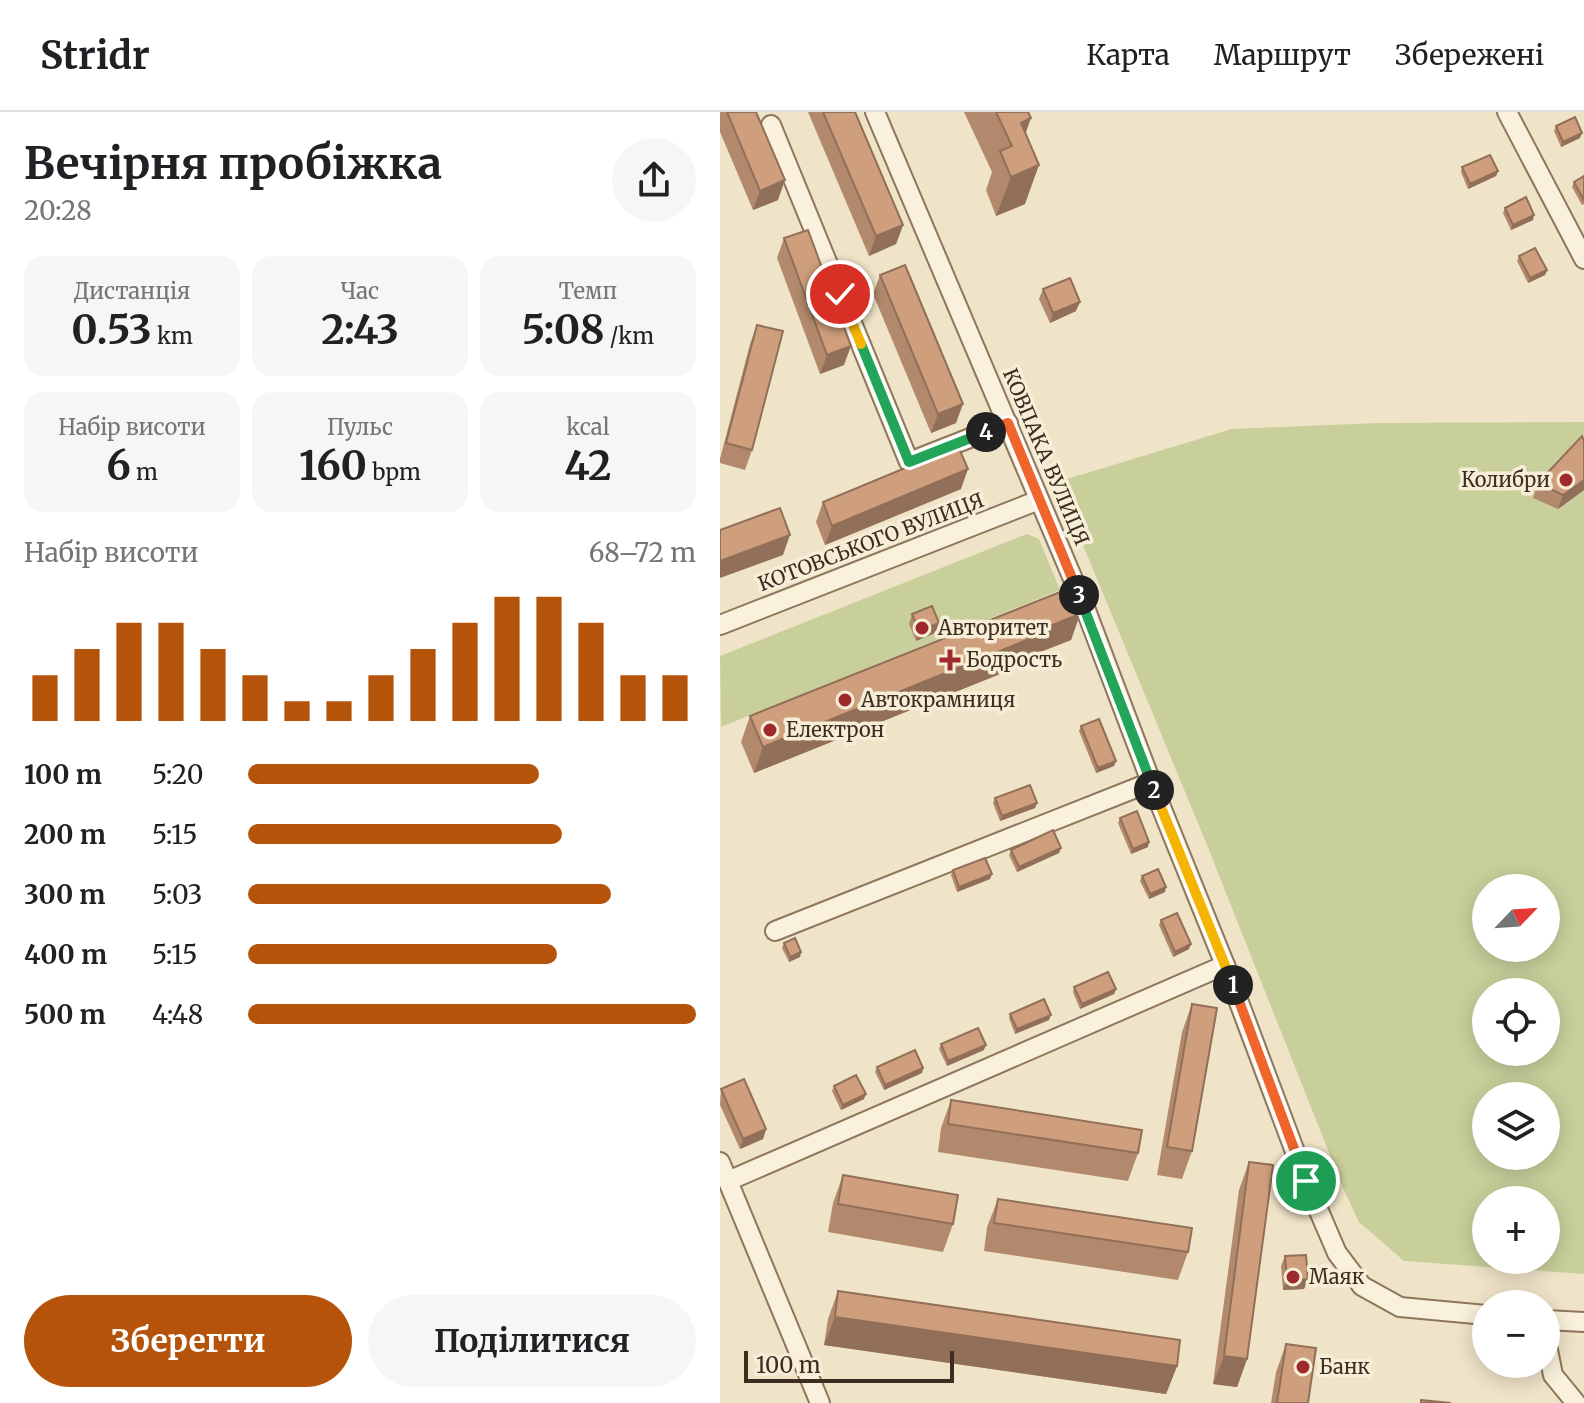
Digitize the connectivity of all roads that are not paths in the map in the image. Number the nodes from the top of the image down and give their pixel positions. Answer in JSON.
{"nodes":[{"id":1,"x":875,"y":112,"type":"edge"},
{"id":2,"x":1507,"y":112,"type":"edge"},
{"id":3,"x":771,"y":125,"type":"dead end"},
{"id":4,"x":1584,"y":259,"type":"edge"},
{"id":5,"x":1008,"y":423,"type":"junction"},
{"id":6,"x":1039,"y":500,"type":"junction"},
{"id":7,"x":720,"y":625,"type":"edge"},
{"id":8,"x":1151,"y":782,"type":"junction"},
{"id":9,"x":775,"y":931,"type":"dead end"},
{"id":10,"x":1225,"y":965,"type":"junction"},
{"id":11,"x":720,"y":1162,"type":"edge"},
{"id":12,"x":728,"y":1181,"type":"junction"},
{"id":13,"x":1472,"y":1314,"type":"edge"},
{"id":14,"x":1560,"y":1321,"type":"edge"},
{"id":15,"x":1584,"y":1322,"type":"edge"},
{"id":16,"x":1555,"y":1378,"type":"edge"},
{"id":17,"x":820,"y":1403,"type":"edge"},
{"id":18,"x":1576,"y":1403,"type":"edge"}],
"edges":[{"from":1,"to":5,"type":"street","name":"КОВПАКА ВУЛИЦЯ"},
{"from":2,"to":4,"type":"street"},
{"from":3,"to":5,"type":"street"},
{"from":5,"to":6,"type":"street","name":"КОВПАКА ВУЛИЦЯ"},
{"from":6,"to":7,"type":"street","name":"КОТОВСЬКОГО ВУЛИЦЯ"},
{"from":6,"to":8,"type":"street","name":"КОВПАКА ВУЛИЦЯ"},
{"from":8,"to":9,"type":"street"},
{"from":8,"to":10,"type":"street","name":"КОВПАКА ВУЛИЦЯ"},
{"from":10,"to":12,"type":"street"},
{"from":10,"to":13,"type":"street","name":"КОВПАКА ВУЛИЦЯ"},
{"from":11,"to":12,"type":"street"},
{"from":12,"to":17,"type":"street"},
{"from":14,"to":15,"type":"street"},
{"from":16,"to":18,"type":"street"}]}
